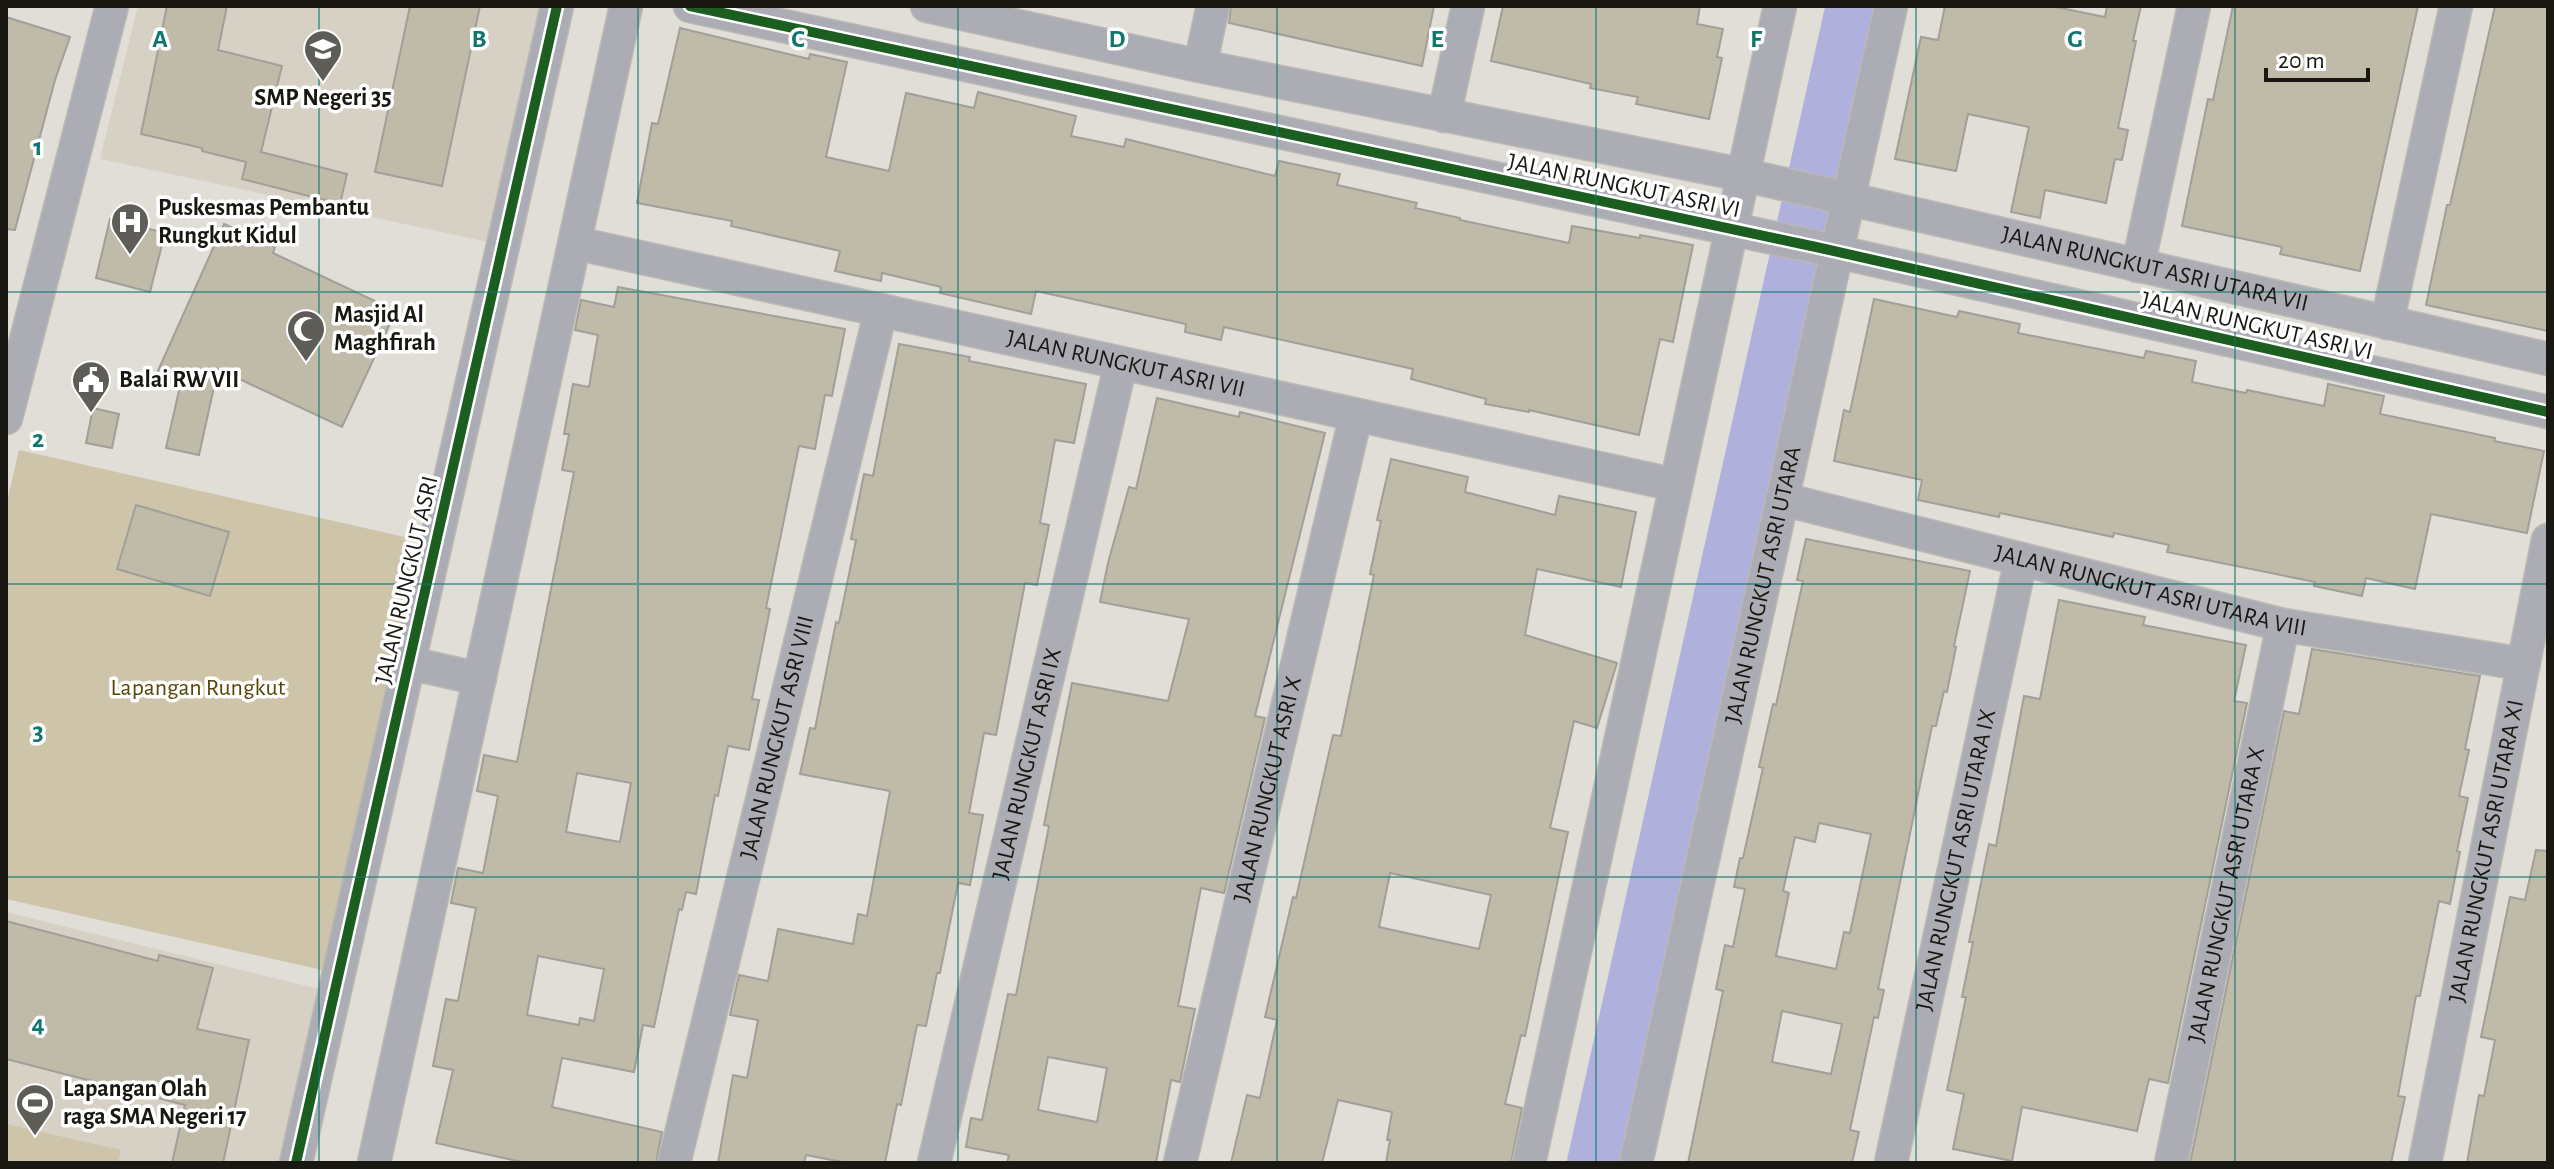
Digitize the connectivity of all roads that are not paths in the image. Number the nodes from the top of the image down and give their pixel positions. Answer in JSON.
{"nodes":[{"id":1,"x":112,"y":6,"type":"edge"},
{"id":2,"x":557,"y":6,"type":"edge"},
{"id":3,"x":626,"y":6,"type":"edge"},
{"id":4,"x":690,"y":6,"type":"edge"},
{"id":5,"x":1213,"y":6,"type":"edge"},
{"id":6,"x":1468,"y":6,"type":"edge"},
{"id":7,"x":1780,"y":6,"type":"edge"},
{"id":8,"x":1891,"y":6,"type":"edge"},
{"id":9,"x":2194,"y":6,"type":"edge"},
{"id":10,"x":2456,"y":6,"type":"edge"},
{"id":11,"x":942,"y":8,"type":"edge"},
{"id":12,"x":1200,"y":66,"type":"junction"},
{"id":13,"x":1444,"y":116,"type":"junction"},
{"id":14,"x":1753,"y":177,"type":"junction"},
{"id":15,"x":1838,"y":196,"type":"junction"},
{"id":16,"x":1740,"y":232,"type":"junction"},
{"id":17,"x":575,"y":243,"type":"junction"},
{"id":18,"x":1827,"y":249,"type":"junction"},
{"id":19,"x":2138,"y":266,"type":"junction"},
{"id":20,"x":881,"y":310,"type":"junction"},
{"id":21,"x":2387,"y":323,"type":"junction"},
{"id":22,"x":2548,"y":359,"type":"edge"},
{"id":23,"x":1121,"y":363,"type":"junction"},
{"id":24,"x":2548,"y":412,"type":"edge"},
{"id":25,"x":1356,"y":415,"type":"junction"},
{"id":26,"x":6,"y":418,"type":"edge"},
{"id":27,"x":1676,"y":485,"type":"junction"},
{"id":28,"x":1782,"y":499,"type":"junction"},
{"id":29,"x":2548,"y":540,"type":"edge"},
{"id":30,"x":2021,"y":559,"type":"junction"},
{"id":31,"x":2283,"y":625,"type":"junction"},
{"id":32,"x":409,"y":663,"type":"junction"},
{"id":33,"x":2523,"y":664,"type":"junction"},
{"id":34,"x":480,"y":679,"type":"junction"},
{"id":35,"x":296,"y":1163,"type":"edge"},
{"id":36,"x":374,"y":1163,"type":"edge"},
{"id":37,"x":674,"y":1163,"type":"edge"},
{"id":38,"x":934,"y":1163,"type":"edge"},
{"id":39,"x":1180,"y":1163,"type":"edge"},
{"id":40,"x":1529,"y":1163,"type":"edge"},
{"id":41,"x":1636,"y":1163,"type":"edge"},
{"id":42,"x":1891,"y":1163,"type":"edge"},
{"id":43,"x":2171,"y":1163,"type":"edge"},
{"id":44,"x":2425,"y":1163,"type":"edge"}],
"edges":[{"from":1,"to":26,"type":"street"},
{"from":2,"to":32,"type":"street","name":"JALAN RUNGKUT ASRI"},
{"from":3,"to":17,"type":"street"},
{"from":4,"to":16,"type":"street","name":"JALAN RUNGKUT ASRI VI"},
{"from":5,"to":12,"type":"street"},
{"from":6,"to":13,"type":"street"},
{"from":7,"to":14,"type":"street"},
{"from":8,"to":15,"type":"street","name":"JALAN RUNGKUT ASRI UTARA"},
{"from":9,"to":19,"type":"street"},
{"from":10,"to":21,"type":"street"},
{"from":11,"to":12,"type":"street","name":"JALAN RUNGKUT ASRI VI"},
{"from":12,"to":13,"type":"street","name":"JALAN RUNGKUT ASRI VI"},
{"from":13,"to":14,"type":"street","name":"JALAN RUNGKUT ASRI VI"},
{"from":14,"to":15,"type":"street","name":"JALAN RUNGKUT ASRI UTARA VII"},
{"from":14,"to":16,"type":"street"},
{"from":15,"to":18,"type":"street","name":"JALAN RUNGKUT ASRI UTARA"},
{"from":15,"to":19,"type":"street","name":"JALAN RUNGKUT ASRI UTARA VII"},
{"from":16,"to":18,"type":"street","name":"JALAN RUNGKUT ASRI VI"},
{"from":16,"to":27,"type":"street"},
{"from":17,"to":20,"type":"street","name":"JALAN RUNGKUT ASRI VII"},
{"from":17,"to":34,"type":"street"},
{"from":18,"to":24,"type":"street","name":"JALAN RUNGKUT ASRI VI"},
{"from":18,"to":28,"type":"street","name":"JALAN RUNGKUT ASRI UTARA"},
{"from":19,"to":21,"type":"street","name":"JALAN RUNGKUT ASRI UTARA VII"},
{"from":20,"to":23,"type":"street","name":"JALAN RUNGKUT ASRI VII"},
{"from":20,"to":37,"type":"street","name":"JALAN RUNGKUT ASRI VIII"},
{"from":21,"to":22,"type":"street","name":"JALAN RUNGKUT ASRI UTARA VII"},
{"from":23,"to":25,"type":"street","name":"JALAN RUNGKUT ASRI VII"},
{"from":23,"to":38,"type":"street","name":"JALAN RUNGKUT ASRI IX"},
{"from":25,"to":27,"type":"street","name":"JALAN RUNGKUT ASRI VII"},
{"from":25,"to":39,"type":"street","name":"JALAN RUNGKUT ASRI X"},
{"from":27,"to":40,"type":"street"},
{"from":28,"to":30,"type":"street","name":"JALAN RUNGKUT ASRI UTARA VIII"},
{"from":28,"to":41,"type":"street","name":"JALAN RUNGKUT ASRI UTARA"},
{"from":29,"to":33,"type":"street","name":"JALAN RUNGKUT ASRI UTARA XI"},
{"from":30,"to":31,"type":"street","name":"JALAN RUNGKUT ASRI UTARA VIII"},
{"from":30,"to":42,"type":"street","name":"JALAN RUNGKUT ASRI UTARA IX"},
{"from":31,"to":33,"type":"street","name":"JALAN RUNGKUT ASRI UTARA VIII"},
{"from":31,"to":43,"type":"street","name":"JALAN RUNGKUT ASRI UTARA X"},
{"from":32,"to":34,"type":"street"},
{"from":32,"to":35,"type":"street","name":"JALAN RUNGKUT ASRI"},
{"from":33,"to":44,"type":"street","name":"JALAN RUNGKUT ASRI UTARA XI"},
{"from":34,"to":36,"type":"street"}]}
